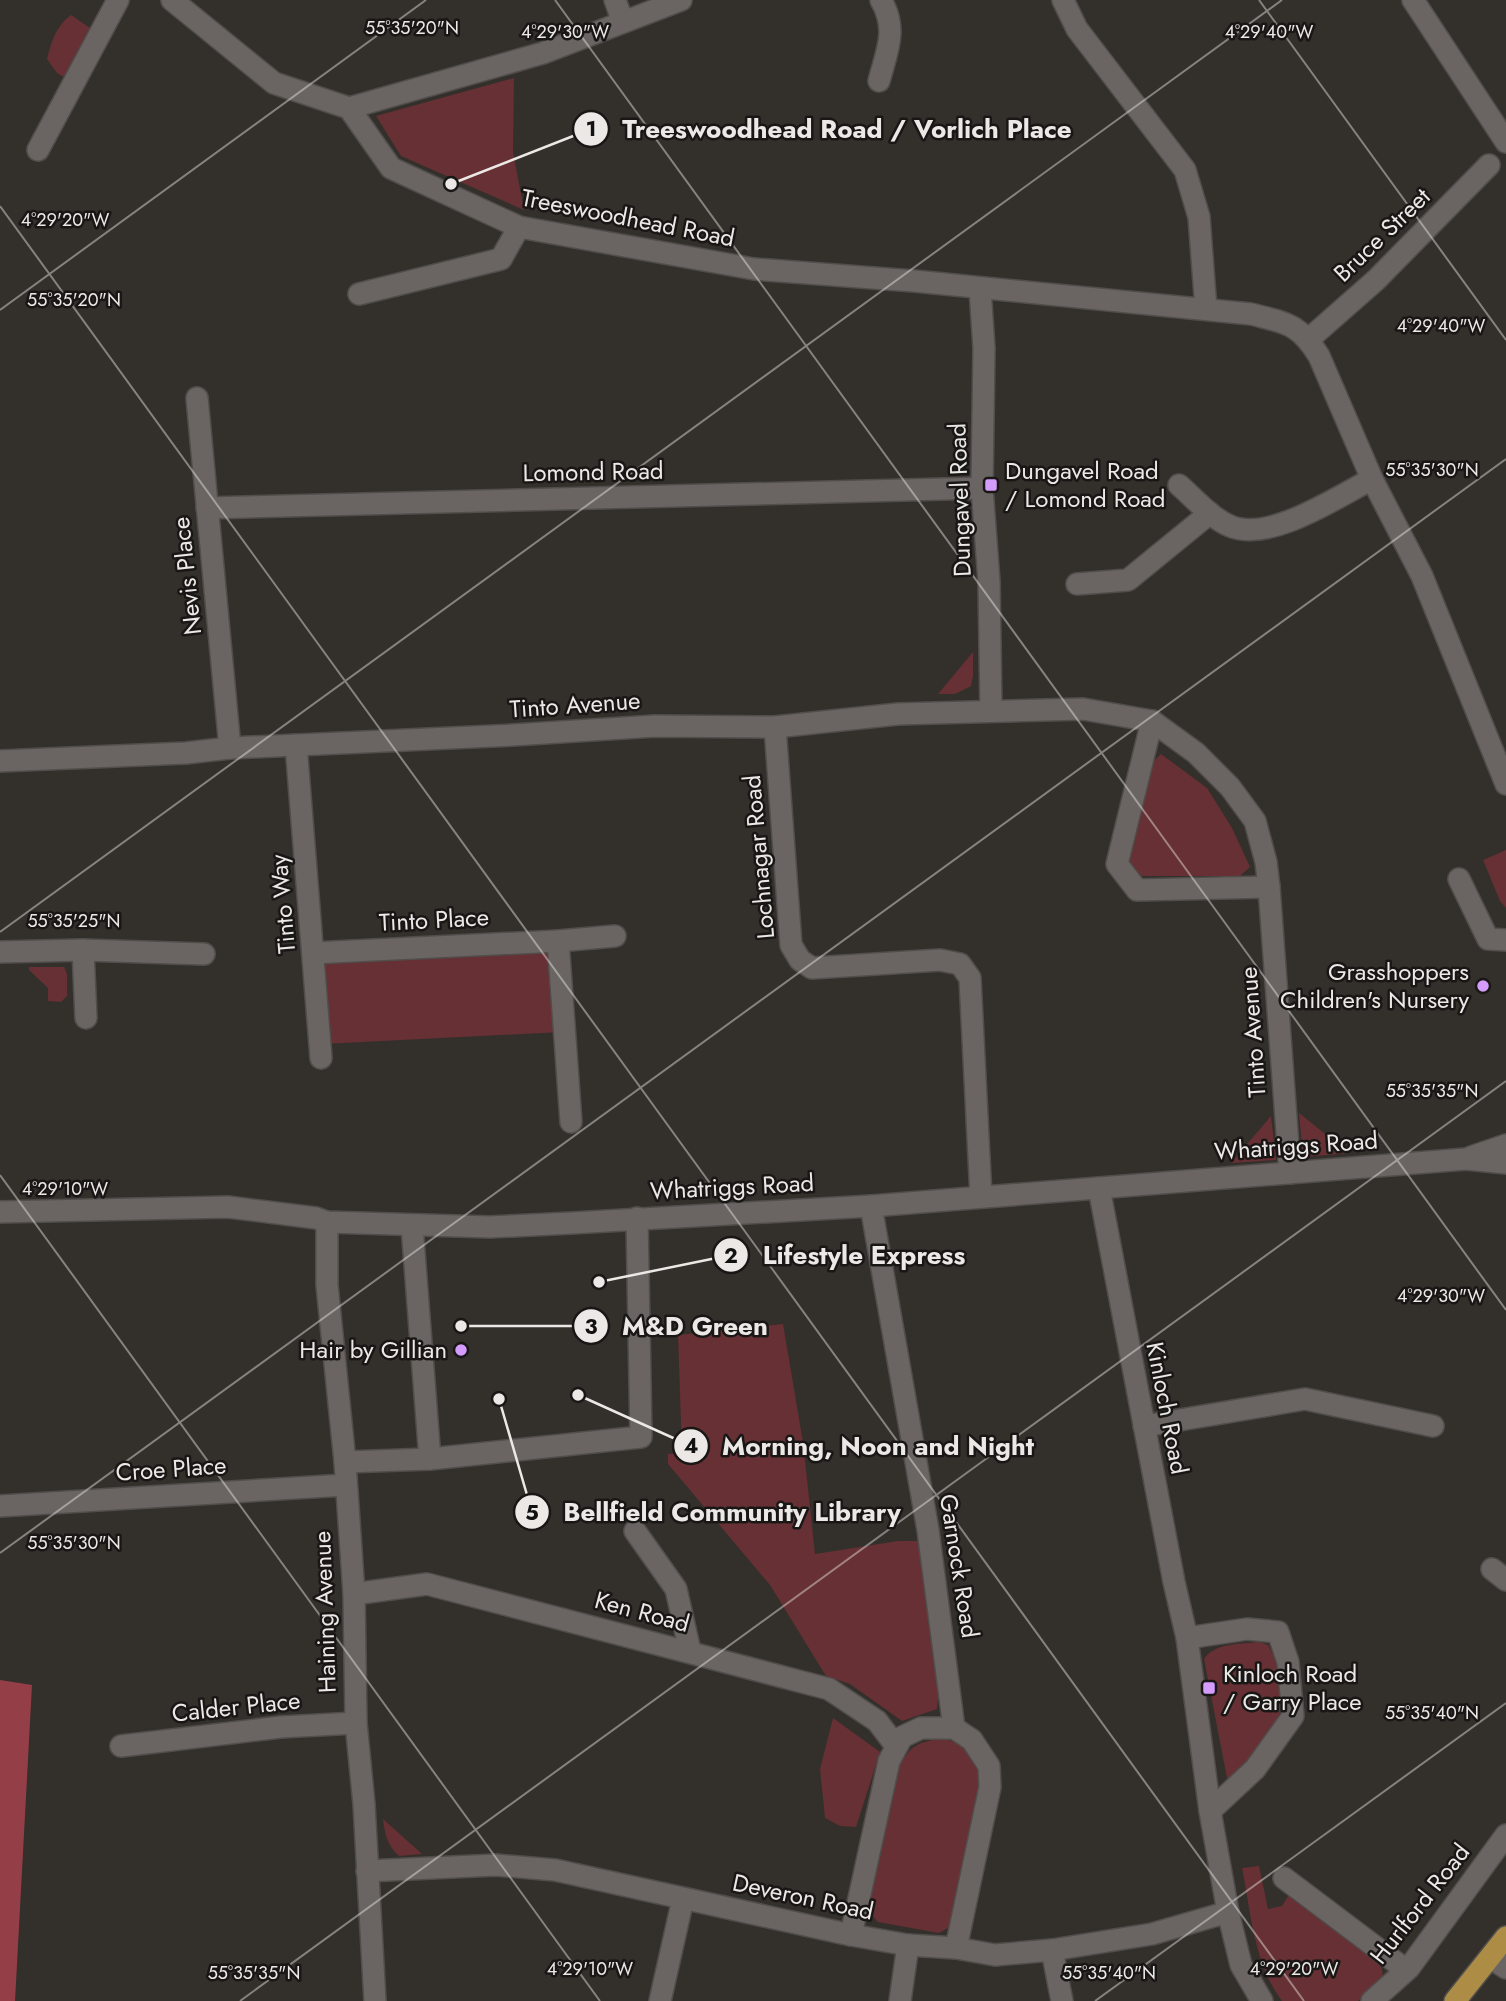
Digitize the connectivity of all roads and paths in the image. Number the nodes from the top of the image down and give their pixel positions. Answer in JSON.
{"nodes":[{"id":1,"x":118,"y":0,"type":"edge"},
{"id":2,"x":172,"y":0,"type":"edge"},
{"id":3,"x":615,"y":0,"type":"edge"},
{"id":4,"x":681,"y":0,"type":"edge"},
{"id":5,"x":881,"y":0,"type":"edge"},
{"id":6,"x":1063,"y":0,"type":"edge"},
{"id":7,"x":1413,"y":0,"type":"edge"},
{"id":8,"x":622,"y":22,"type":"junction"},
{"id":9,"x":878,"y":81,"type":"dead end"},
{"id":10,"x":349,"y":108,"type":"junction"},
{"id":11,"x":1506,"y":142,"type":"edge"},
{"id":12,"x":38,"y":150,"type":"dead end"},
{"id":13,"x":1489,"y":165,"type":"dead end"},
{"id":14,"x":519,"y":227,"type":"junction"},
{"id":15,"x":980,"y":289,"type":"junction"},
{"id":16,"x":359,"y":294,"type":"dead end"},
{"id":17,"x":1206,"y":309,"type":"junction"},
{"id":18,"x":1309,"y":339,"type":"junction"},
{"id":19,"x":197,"y":398,"type":"dead end"},
{"id":20,"x":1372,"y":479,"type":"junction"},
{"id":21,"x":1178,"y":485,"type":"dead end"},
{"id":22,"x":982,"y":488,"type":"junction"},
{"id":23,"x":207,"y":508,"type":"junction"},
{"id":24,"x":1210,"y":513,"type":"junction"},
{"id":25,"x":1077,"y":584,"type":"dead end"},
{"id":26,"x":991,"y":710,"type":"junction"},
{"id":27,"x":1152,"y":720,"type":"junction"},
{"id":28,"x":775,"y":727,"type":"junction"},
{"id":29,"x":296,"y":745,"type":"junction"},
{"id":30,"x":230,"y":748,"type":"junction"},
{"id":31,"x":0,"y":761,"type":"edge"},
{"id":32,"x":1506,"y":784,"type":"edge"},
{"id":33,"x":1459,"y":879,"type":"dead end"},
{"id":34,"x":1269,"y":887,"type":"junction"},
{"id":35,"x":615,"y":936,"type":"dead end"},
{"id":36,"x":1506,"y":940,"type":"edge"},
{"id":37,"x":558,"y":941,"type":"junction"},
{"id":38,"x":83,"y":950,"type":"junction"},
{"id":39,"x":0,"y":952,"type":"edge"},
{"id":40,"x":313,"y":953,"type":"junction"},
{"id":41,"x":204,"y":954,"type":"dead end"},
{"id":42,"x":86,"y":1018,"type":"dead end"},
{"id":43,"x":321,"y":1058,"type":"dead end"},
{"id":44,"x":571,"y":1122,"type":"dead end"},
{"id":45,"x":1506,"y":1145,"type":"edge"},
{"id":46,"x":1466,"y":1159,"type":"junction"},
{"id":47,"x":1506,"y":1163,"type":"edge"},
{"id":48,"x":1290,"y":1173,"type":"junction"},
{"id":49,"x":1099,"y":1188,"type":"junction"},
{"id":50,"x":981,"y":1198,"type":"junction"},
{"id":51,"x":871,"y":1206,"type":"junction"},
{"id":52,"x":0,"y":1213,"type":"edge"},
{"id":53,"x":637,"y":1218,"type":"junction"},
{"id":54,"x":327,"y":1222,"type":"junction"},
{"id":55,"x":412,"y":1226,"type":"junction"},
{"id":56,"x":1144,"y":1426,"type":"junction"},
{"id":57,"x":1433,"y":1426,"type":"dead end"},
{"id":58,"x":430,"y":1459,"type":"junction"},
{"id":59,"x":345,"y":1462,"type":"junction"},
{"id":60,"x":345,"y":1485,"type":"junction"},
{"id":61,"x":0,"y":1506,"type":"edge"},
{"id":62,"x":635,"y":1531,"type":"dead end"},
{"id":63,"x":354,"y":1594,"type":"junction"},
{"id":64,"x":1187,"y":1638,"type":"junction"},
{"id":65,"x":690,"y":1651,"type":"junction"},
{"id":66,"x":356,"y":1723,"type":"junction"},
{"id":67,"x":954,"y":1728,"type":"junction"},
{"id":68,"x":121,"y":1746,"type":"dead end"},
{"id":69,"x":896,"y":1746,"type":"junction"},
{"id":70,"x":1210,"y":1811,"type":"junction"},
{"id":71,"x":1506,"y":1835,"type":"edge"},
{"id":72,"x":367,"y":1871,"type":"junction"},
{"id":73,"x":1284,"y":1878,"type":"dead end"},
{"id":74,"x":682,"y":1899,"type":"junction"},
{"id":75,"x":1227,"y":1912,"type":"junction"},
{"id":76,"x":851,"y":1935,"type":"junction"},
{"id":77,"x":1506,"y":1937,"type":"edge"},
{"id":78,"x":908,"y":1945,"type":"junction"},
{"id":79,"x":956,"y":1948,"type":"junction"},
{"id":80,"x":1052,"y":1950,"type":"junction"},
{"id":81,"x":1499,"y":1963,"type":"edge"},
{"id":82,"x":1406,"y":1970,"type":"junction"},
{"id":83,"x":374,"y":2001,"type":"edge"},
{"id":84,"x":660,"y":2001,"type":"edge"},
{"id":85,"x":900,"y":2001,"type":"edge"},
{"id":86,"x":1062,"y":2001,"type":"edge"},
{"id":87,"x":1262,"y":2001,"type":"edge"},
{"id":88,"x":1372,"y":2001,"type":"edge"},
{"id":89,"x":1455,"y":2001,"type":"edge"}],
"edges":[{"from":1,"to":12,"type":"street"},
{"from":2,"to":10,"type":"street"},
{"from":3,"to":8,"type":"street"},
{"from":4,"to":8,"type":"street"},
{"from":5,"to":9,"type":"street"},
{"from":6,"to":17,"type":"street"},
{"from":7,"to":11,"type":"street"},
{"from":8,"to":10,"type":"street"},
{"from":10,"to":14,"type":"street","name":"Treeswoodhead Road"},
{"from":13,"to":18,"type":"street","name":"Bruce Street"},
{"from":14,"to":15,"type":"street","name":"Treeswoodhead Road"},
{"from":14,"to":16,"type":"street"},
{"from":15,"to":17,"type":"street","name":"Treeswoodhead Road"},
{"from":15,"to":22,"type":"street","name":"Dungavel Road"},
{"from":17,"to":18,"type":"street","name":"Treeswoodhead Road"},
{"from":18,"to":20,"type":"street"},
{"from":19,"to":23,"type":"street","name":"Nevis Place"},
{"from":20,"to":24,"type":"street"},
{"from":20,"to":32,"type":"street"},
{"from":21,"to":24,"type":"street"},
{"from":22,"to":23,"type":"street","name":"Lomond Road"},
{"from":22,"to":26,"type":"street","name":"Dungavel Road"},
{"from":23,"to":30,"type":"street","name":"Nevis Place"},
{"from":24,"to":25,"type":"street"},
{"from":26,"to":27,"type":"street","name":"Tinto Avenue"},
{"from":26,"to":28,"type":"street","name":"Tinto Avenue"},
{"from":27,"to":34,"type":"street","name":"Tinto Avenue"},
{"from":27,"to":34,"type":"street"},
{"from":28,"to":29,"type":"street","name":"Tinto Avenue"},
{"from":28,"to":50,"type":"street","name":"Lochnagar Road"},
{"from":29,"to":30,"type":"street","name":"Tinto Avenue"},
{"from":29,"to":40,"type":"street","name":"Tinto Way"},
{"from":30,"to":31,"type":"street","name":"Tinto Avenue"},
{"from":33,"to":36,"type":"street"},
{"from":34,"to":48,"type":"street","name":"Tinto Avenue"},
{"from":35,"to":37,"type":"street","name":"Tinto Place"},
{"from":37,"to":40,"type":"street","name":"Tinto Place"},
{"from":37,"to":44,"type":"street"},
{"from":38,"to":39,"type":"street"},
{"from":38,"to":41,"type":"street"},
{"from":38,"to":42,"type":"street"},
{"from":40,"to":43,"type":"street","name":"Tinto Way"},
{"from":45,"to":46,"type":"street","name":"Whatriggs Road"},
{"from":46,"to":47,"type":"street","name":"Whatriggs Road"},
{"from":46,"to":48,"type":"street","name":"Whatriggs Road"},
{"from":48,"to":49,"type":"street","name":"Whatriggs Road"},
{"from":49,"to":50,"type":"street","name":"Whatriggs Road"},
{"from":49,"to":56,"type":"street","name":"Kinloch Road"},
{"from":50,"to":51,"type":"street","name":"Whatriggs Road"},
{"from":51,"to":53,"type":"street","name":"Whatriggs Road"},
{"from":51,"to":67,"type":"street","name":"Garnock Road"},
{"from":52,"to":54,"type":"street","name":"Whatriggs Road"},
{"from":53,"to":55,"type":"street","name":"Whatriggs Road"},
{"from":53,"to":58,"type":"street"},
{"from":54,"to":55,"type":"street","name":"Whatriggs Road"},
{"from":54,"to":59,"type":"street","name":"Haining Avenue"},
{"from":55,"to":58,"type":"street"},
{"from":56,"to":57,"type":"street"},
{"from":56,"to":64,"type":"street","name":"Kinloch Road"},
{"from":58,"to":59,"type":"street"},
{"from":59,"to":60,"type":"street","name":"Haining Avenue"},
{"from":60,"to":61,"type":"street","name":"Croe Place"},
{"from":60,"to":63,"type":"street","name":"Haining Avenue"},
{"from":62,"to":65,"type":"street"},
{"from":63,"to":65,"type":"street","name":"Ken Road"},
{"from":63,"to":66,"type":"street","name":"Haining Avenue"},
{"from":64,"to":70,"type":"street","name":"Kinloch Road"},
{"from":64,"to":70,"type":"street"},
{"from":65,"to":69,"type":"street","name":"Ken Road"},
{"from":66,"to":68,"type":"street","name":"Calder Place"},
{"from":66,"to":72,"type":"street","name":"Haining Avenue"},
{"from":67,"to":69,"type":"street"},
{"from":67,"to":79,"type":"street"},
{"from":69,"to":76,"type":"street"},
{"from":70,"to":75,"type":"street","name":"Kinloch Road"},
{"from":71,"to":82,"type":"street","name":"Hurlford Road"},
{"from":72,"to":74,"type":"street","name":"Deveron Road"},
{"from":72,"to":83,"type":"street","name":"Haining Avenue"},
{"from":73,"to":82,"type":"street"},
{"from":74,"to":76,"type":"street","name":"Deveron Road"},
{"from":74,"to":84,"type":"street"},
{"from":75,"to":80,"type":"street","name":"Deveron Road"},
{"from":75,"to":87,"type":"street","name":"Kinloch Road"},
{"from":76,"to":78,"type":"street","name":"Deveron Road"},
{"from":77,"to":81,"type":"main road"},
{"from":78,"to":79,"type":"street","name":"Deveron Road"},
{"from":78,"to":85,"type":"street"},
{"from":79,"to":80,"type":"street","name":"Deveron Road"},
{"from":80,"to":86,"type":"street"},
{"from":81,"to":89,"type":"main road"},
{"from":82,"to":88,"type":"street","name":"Hurlford Road"}]}
